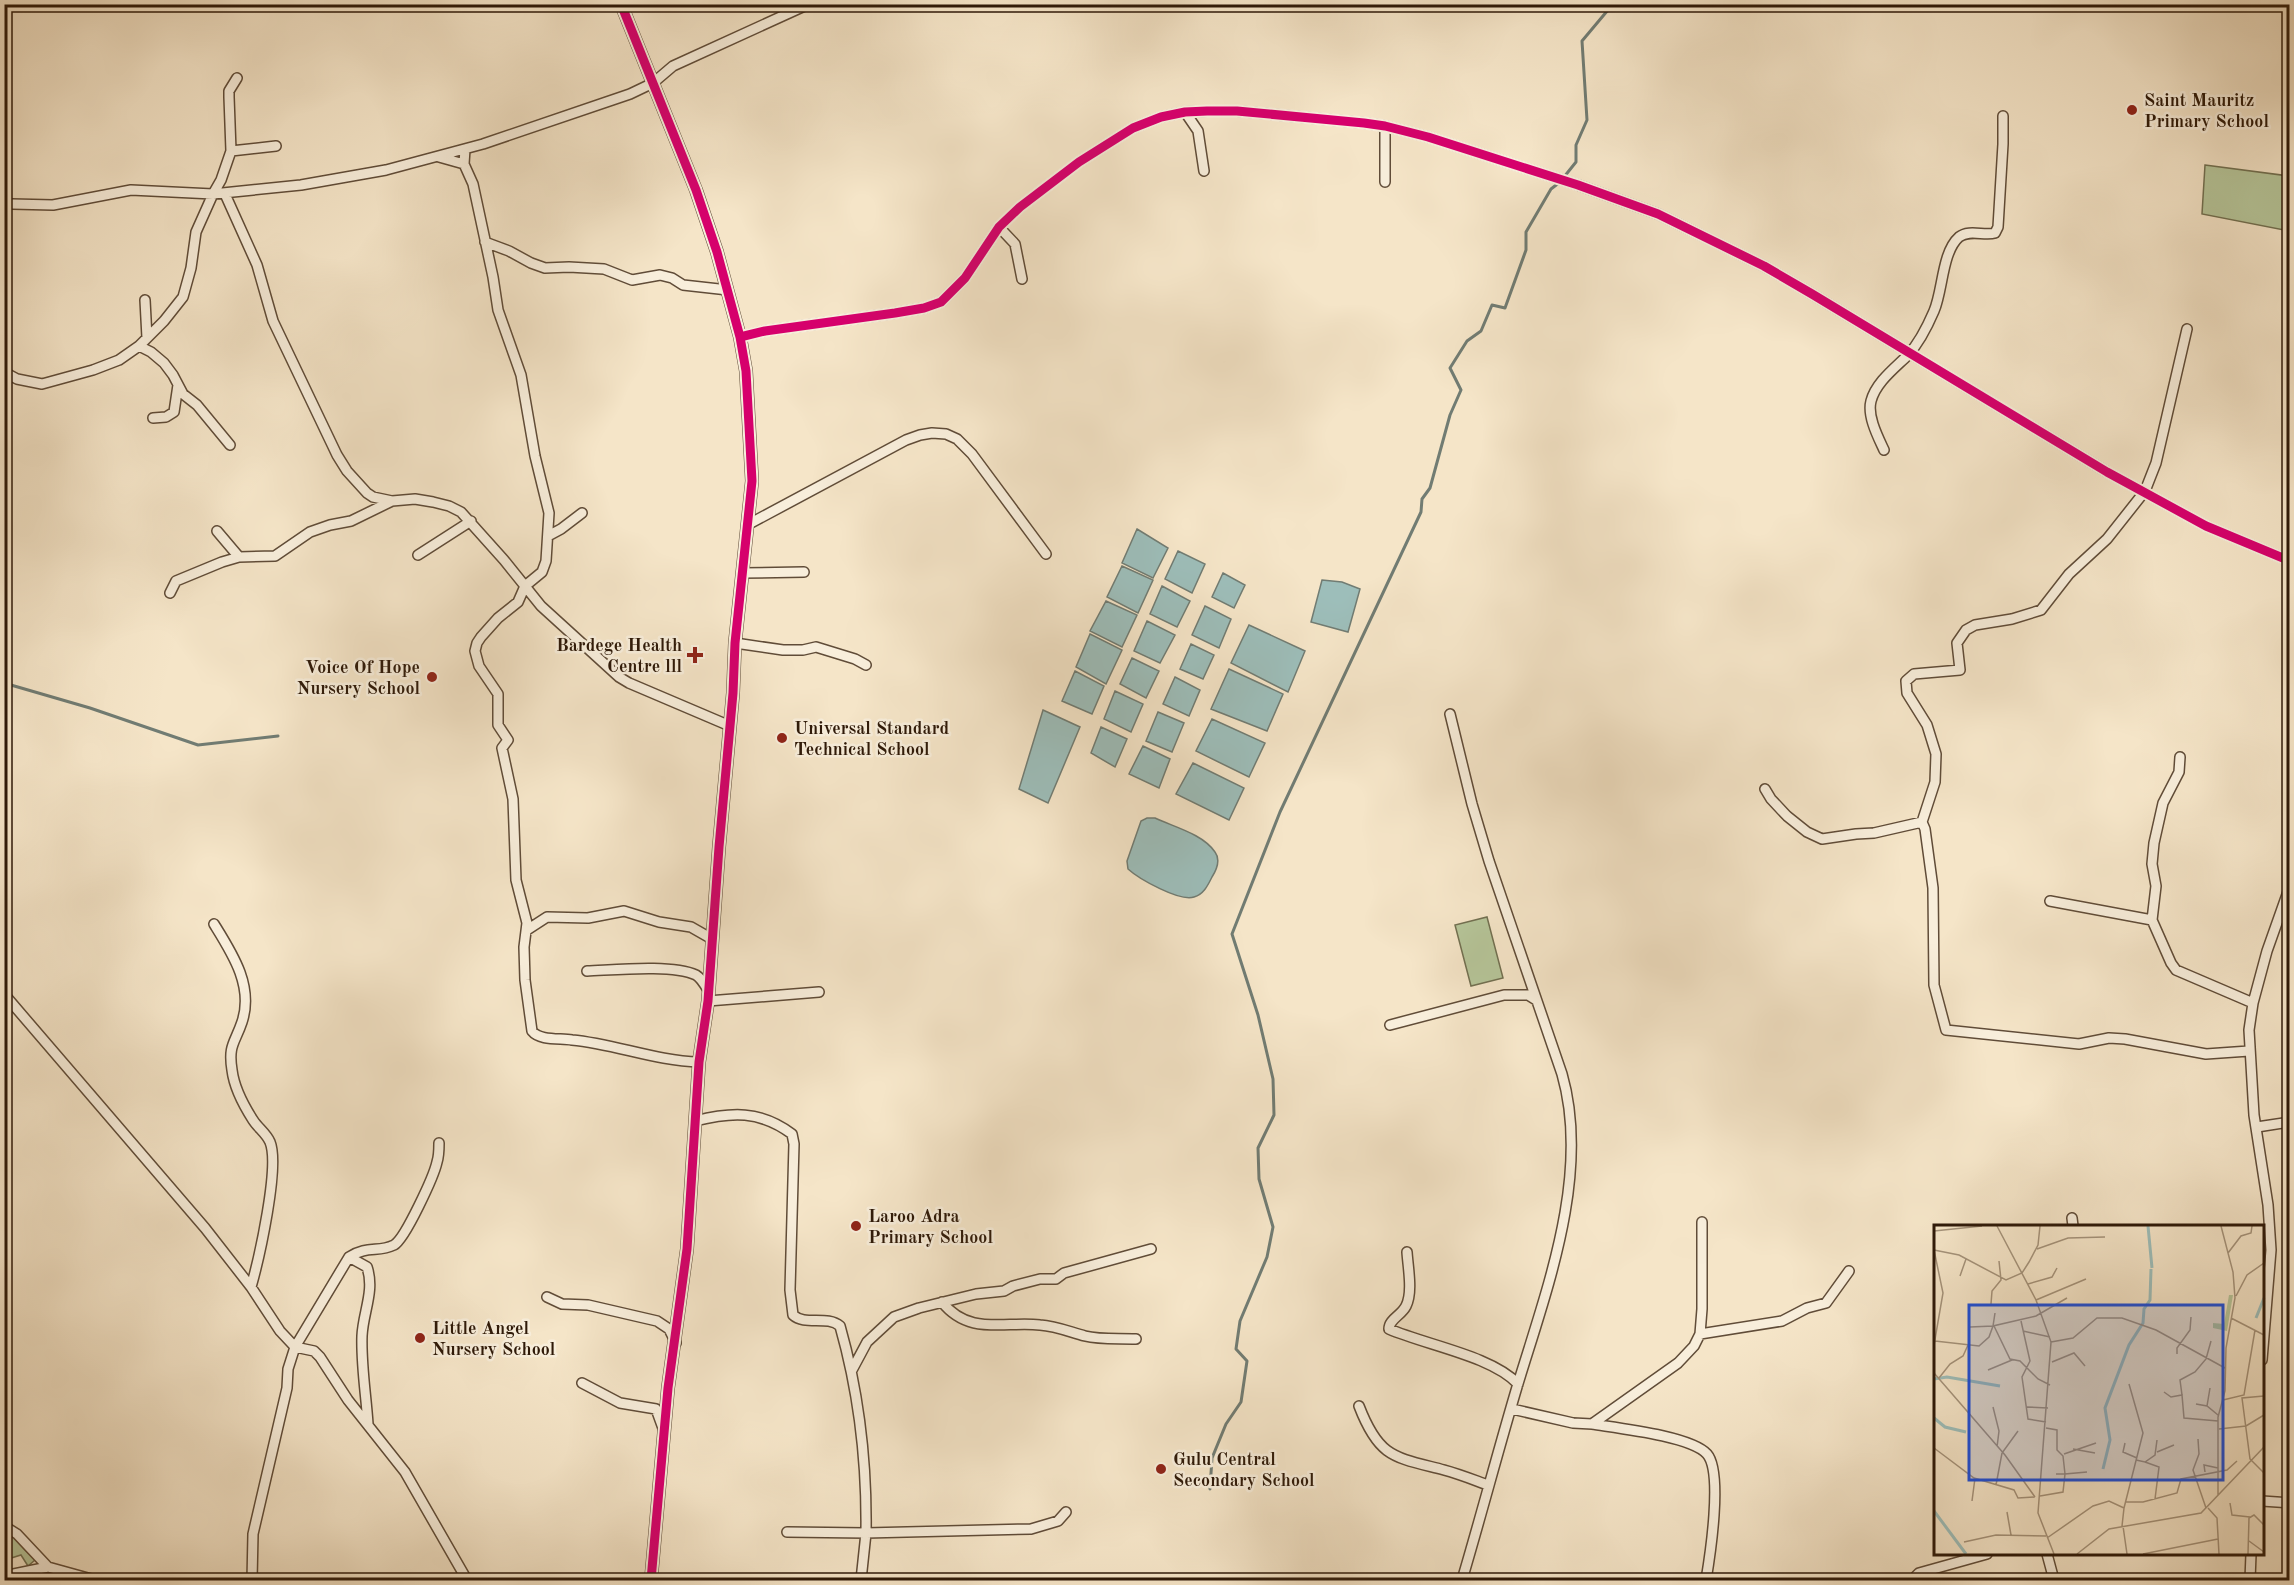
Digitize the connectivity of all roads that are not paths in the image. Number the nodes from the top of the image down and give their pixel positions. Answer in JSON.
{"nodes":[{"id":1,"x":621,"y":4,"type":"edge"},
{"id":2,"x":808,"y":4,"type":"edge"},
{"id":3,"x":237,"y":78,"type":"dead end"},
{"id":4,"x":654,"y":83,"type":"junction"},
{"id":5,"x":1185,"y":112,"type":"junction"},
{"id":6,"x":2003,"y":116,"type":"dead end"},
{"id":7,"x":1385,"y":126,"type":"junction"},
{"id":8,"x":276,"y":146,"type":"dead end"},
{"id":9,"x":465,"y":149,"type":"junction"},
{"id":10,"x":231,"y":151,"type":"junction"},
{"id":11,"x":439,"y":157,"type":"junction"},
{"id":12,"x":464,"y":164,"type":"junction"},
{"id":13,"x":1204,"y":171,"type":"dead end"},
{"id":14,"x":221,"y":180,"type":"junction"},
{"id":15,"x":1385,"y":182,"type":"dead end"},
{"id":16,"x":213,"y":194,"type":"junction"},
{"id":17,"x":227,"y":194,"type":"junction"},
{"id":18,"x":12,"y":204,"type":"dead end"},
{"id":19,"x":999,"y":227,"type":"junction"},
{"id":20,"x":485,"y":242,"type":"junction"},
{"id":21,"x":1022,"y":279,"type":"dead end"},
{"id":22,"x":728,"y":290,"type":"junction"},
{"id":23,"x":145,"y":300,"type":"dead end"},
{"id":24,"x":2187,"y":329,"type":"dead end"},
{"id":25,"x":740,"y":337,"type":"junction"},
{"id":26,"x":147,"y":338,"type":"junction"},
{"id":27,"x":139,"y":346,"type":"junction"},
{"id":28,"x":1910,"y":353,"type":"junction"},
{"id":29,"x":4,"y":372,"type":"edge"},
{"id":30,"x":178,"y":385,"type":"junction"},
{"id":31,"x":153,"y":418,"type":"dead end"},
{"id":32,"x":230,"y":445,"type":"dead end"},
{"id":33,"x":1884,"y":450,"type":"dead end"},
{"id":34,"x":2145,"y":491,"type":"junction"},
{"id":35,"x":392,"y":501,"type":"junction"},
{"id":36,"x":582,"y":513,"type":"dead end"},
{"id":37,"x":471,"y":521,"type":"junction"},
{"id":38,"x":749,"y":524,"type":"junction"},
{"id":39,"x":217,"y":531,"type":"dead end"},
{"id":40,"x":548,"y":536,"type":"junction"},
{"id":41,"x":1046,"y":554,"type":"dead end"},
{"id":42,"x":418,"y":555,"type":"dead end"},
{"id":43,"x":239,"y":557,"type":"junction"},
{"id":44,"x":2289,"y":561,"type":"edge"},
{"id":45,"x":804,"y":572,"type":"dead end"},
{"id":46,"x":742,"y":573,"type":"junction"},
{"id":47,"x":525,"y":586,"type":"junction"},
{"id":48,"x":170,"y":593,"type":"dead end"},
{"id":49,"x":735,"y":643,"type":"junction"},
{"id":50,"x":866,"y":665,"type":"dead end"},
{"id":51,"x":1450,"y":714,"type":"dead end"},
{"id":52,"x":730,"y":726,"type":"junction"},
{"id":53,"x":2180,"y":757,"type":"dead end"},
{"id":54,"x":1765,"y":789,"type":"dead end"},
{"id":55,"x":1922,"y":822,"type":"junction"},
{"id":56,"x":2289,"y":886,"type":"edge"},
{"id":57,"x":2050,"y":901,"type":"dead end"},
{"id":58,"x":2152,"y":920,"type":"junction"},
{"id":59,"x":214,"y":924,"type":"dead end"},
{"id":60,"x":527,"y":930,"type":"junction"},
{"id":61,"x":712,"y":939,"type":"junction"},
{"id":62,"x":587,"y":971,"type":"dead end"},
{"id":63,"x":708,"y":990,"type":"junction"},
{"id":64,"x":819,"y":992,"type":"dead end"},
{"id":65,"x":4,"y":994,"type":"edge"},
{"id":66,"x":1536,"y":1000,"type":"junction"},
{"id":67,"x":708,"y":1001,"type":"junction"},
{"id":68,"x":2253,"y":1003,"type":"junction"},
{"id":69,"x":1390,"y":1024,"type":"dead end"},
{"id":70,"x":2249,"y":1051,"type":"junction"},
{"id":71,"x":699,"y":1062,"type":"junction"},
{"id":72,"x":695,"y":1121,"type":"junction"},
{"id":73,"x":2289,"y":1122,"type":"edge"},
{"id":74,"x":2257,"y":1126,"type":"junction"},
{"id":75,"x":440,"y":1143,"type":"dead end"},
{"id":76,"x":1702,"y":1222,"type":"dead end"},
{"id":77,"x":1151,"y":1249,"type":"dead end"},
{"id":78,"x":1407,"y":1252,"type":"dead end"},
{"id":79,"x":349,"y":1257,"type":"junction"},
{"id":80,"x":1849,"y":1271,"type":"dead end"},
{"id":81,"x":251,"y":1287,"type":"junction"},
{"id":82,"x":547,"y":1297,"type":"dead end"},
{"id":83,"x":942,"y":1302,"type":"junction"},
{"id":84,"x":1700,"y":1334,"type":"junction"},
{"id":85,"x":2264,"y":1336,"type":"edge"},
{"id":86,"x":1136,"y":1339,"type":"dead end"},
{"id":87,"x":676,"y":1343,"type":"junction"},
{"id":88,"x":295,"y":1347,"type":"junction"},
{"id":89,"x":852,"y":1370,"type":"junction"},
{"id":90,"x":582,"y":1383,"type":"dead end"},
{"id":91,"x":1518,"y":1384,"type":"junction"},
{"id":92,"x":1359,"y":1406,"type":"dead end"},
{"id":93,"x":1512,"y":1409,"type":"junction"},
{"id":94,"x":368,"y":1424,"type":"junction"},
{"id":95,"x":1592,"y":1424,"type":"junction"},
{"id":96,"x":665,"y":1433,"type":"junction"},
{"id":97,"x":1488,"y":1485,"type":"junction"},
{"id":98,"x":2264,"y":1501,"type":"edge"},
{"id":99,"x":2289,"y":1503,"type":"edge"},
{"id":100,"x":1066,"y":1512,"type":"dead end"},
{"id":101,"x":4,"y":1526,"type":"edge"},
{"id":102,"x":787,"y":1532,"type":"dead end"},
{"id":103,"x":866,"y":1533,"type":"junction"},
{"id":104,"x":1982,"y":1555,"type":"edge"},
{"id":105,"x":2047,"y":1555,"type":"edge"},
{"id":106,"x":2251,"y":1555,"type":"edge"},
{"id":107,"x":50,"y":1568,"type":"junction"},
{"id":108,"x":4,"y":1575,"type":"edge"},
{"id":109,"x":49,"y":1581,"type":"edge"},
{"id":110,"x":95,"y":1581,"type":"edge"},
{"id":111,"x":252,"y":1581,"type":"edge"},
{"id":112,"x":467,"y":1581,"type":"edge"},
{"id":113,"x":651,"y":1581,"type":"edge"},
{"id":114,"x":861,"y":1581,"type":"edge"},
{"id":115,"x":1462,"y":1581,"type":"edge"},
{"id":116,"x":1706,"y":1581,"type":"edge"},
{"id":117,"x":1912,"y":1581,"type":"edge"},
{"id":118,"x":2054,"y":1581,"type":"edge"},
{"id":119,"x":2250,"y":1581,"type":"edge"}],
"edges":[{"from":1,"to":4,"type":"street"},
{"from":2,"to":4,"type":"street"},
{"from":3,"to":10,"type":"street"},
{"from":4,"to":9,"type":"street"},
{"from":4,"to":22,"type":"street"},
{"from":5,"to":7,"type":"street"},
{"from":5,"to":13,"type":"street"},
{"from":5,"to":19,"type":"street"},
{"from":6,"to":28,"type":"street"},
{"from":7,"to":15,"type":"street"},
{"from":7,"to":28,"type":"street"},
{"from":8,"to":10,"type":"street"},
{"from":9,"to":11,"type":"street"},
{"from":9,"to":12,"type":"street"},
{"from":10,"to":14,"type":"street"},
{"from":11,"to":12,"type":"street"},
{"from":11,"to":17,"type":"street"},
{"from":12,"to":20,"type":"street"},
{"from":14,"to":16,"type":"street"},
{"from":14,"to":17,"type":"street"},
{"from":16,"to":17,"type":"street"},
{"from":16,"to":18,"type":"street"},
{"from":16,"to":26,"type":"street"},
{"from":17,"to":35,"type":"street"},
{"from":19,"to":21,"type":"street"},
{"from":19,"to":25,"type":"street"},
{"from":20,"to":22,"type":"street"},
{"from":20,"to":40,"type":"street"},
{"from":22,"to":25,"type":"street"},
{"from":23,"to":26,"type":"street"},
{"from":24,"to":34,"type":"street"},
{"from":25,"to":38,"type":"street"},
{"from":26,"to":27,"type":"street"},
{"from":27,"to":29,"type":"street"},
{"from":27,"to":30,"type":"street"},
{"from":28,"to":33,"type":"street"},
{"from":28,"to":34,"type":"street"},
{"from":30,"to":31,"type":"street"},
{"from":30,"to":32,"type":"street"},
{"from":34,"to":44,"type":"street"},
{"from":34,"to":55,"type":"street"},
{"from":35,"to":37,"type":"street"},
{"from":35,"to":43,"type":"street"},
{"from":36,"to":40,"type":"street"},
{"from":37,"to":42,"type":"street"},
{"from":37,"to":47,"type":"street"},
{"from":38,"to":41,"type":"street"},
{"from":38,"to":46,"type":"street"},
{"from":39,"to":43,"type":"street"},
{"from":40,"to":47,"type":"street"},
{"from":43,"to":48,"type":"street"},
{"from":45,"to":46,"type":"street"},
{"from":46,"to":49,"type":"street"},
{"from":47,"to":52,"type":"street"},
{"from":47,"to":60,"type":"street"},
{"from":49,"to":50,"type":"street"},
{"from":49,"to":52,"type":"street"},
{"from":51,"to":66,"type":"street"},
{"from":52,"to":61,"type":"street"},
{"from":53,"to":58,"type":"street"},
{"from":54,"to":55,"type":"street"},
{"from":55,"to":70,"type":"street"},
{"from":56,"to":68,"type":"street"},
{"from":57,"to":58,"type":"street"},
{"from":58,"to":68,"type":"street"},
{"from":59,"to":81,"type":"street"},
{"from":60,"to":61,"type":"street"},
{"from":60,"to":71,"type":"street"},
{"from":61,"to":63,"type":"street"},
{"from":62,"to":63,"type":"street"},
{"from":63,"to":67,"type":"street"},
{"from":64,"to":67,"type":"street"},
{"from":65,"to":81,"type":"street"},
{"from":66,"to":69,"type":"street"},
{"from":66,"to":91,"type":"street"},
{"from":67,"to":71,"type":"street"},
{"from":68,"to":70,"type":"street"},
{"from":70,"to":74,"type":"street"},
{"from":71,"to":72,"type":"street"},
{"from":72,"to":87,"type":"street"},
{"from":72,"to":89,"type":"street"},
{"from":73,"to":74,"type":"street"},
{"from":74,"to":85,"type":"street"},
{"from":75,"to":79,"type":"street"},
{"from":76,"to":84,"type":"street"},
{"from":77,"to":83,"type":"street"},
{"from":78,"to":91,"type":"street"},
{"from":79,"to":88,"type":"street"},
{"from":79,"to":94,"type":"street"},
{"from":80,"to":84,"type":"street"},
{"from":81,"to":88,"type":"street"},
{"from":82,"to":87,"type":"street"},
{"from":83,"to":86,"type":"street"},
{"from":83,"to":89,"type":"street"},
{"from":84,"to":95,"type":"street"},
{"from":87,"to":96,"type":"street"},
{"from":88,"to":94,"type":"street"},
{"from":88,"to":111,"type":"street"},
{"from":89,"to":103,"type":"street"},
{"from":90,"to":96,"type":"street"},
{"from":91,"to":93,"type":"street"},
{"from":92,"to":97,"type":"street"},
{"from":93,"to":95,"type":"street"},
{"from":93,"to":97,"type":"street"},
{"from":94,"to":112,"type":"street"},
{"from":95,"to":116,"type":"street"},
{"from":96,"to":113,"type":"street"},
{"from":97,"to":115,"type":"street"},
{"from":98,"to":99,"type":"street"},
{"from":100,"to":103,"type":"street"},
{"from":101,"to":107,"type":"street"},
{"from":102,"to":103,"type":"street"},
{"from":103,"to":114,"type":"street"},
{"from":104,"to":117,"type":"street"},
{"from":105,"to":118,"type":"street"},
{"from":106,"to":119,"type":"street"},
{"from":107,"to":108,"type":"street"},
{"from":107,"to":109,"type":"street"},
{"from":107,"to":110,"type":"street"}]}
